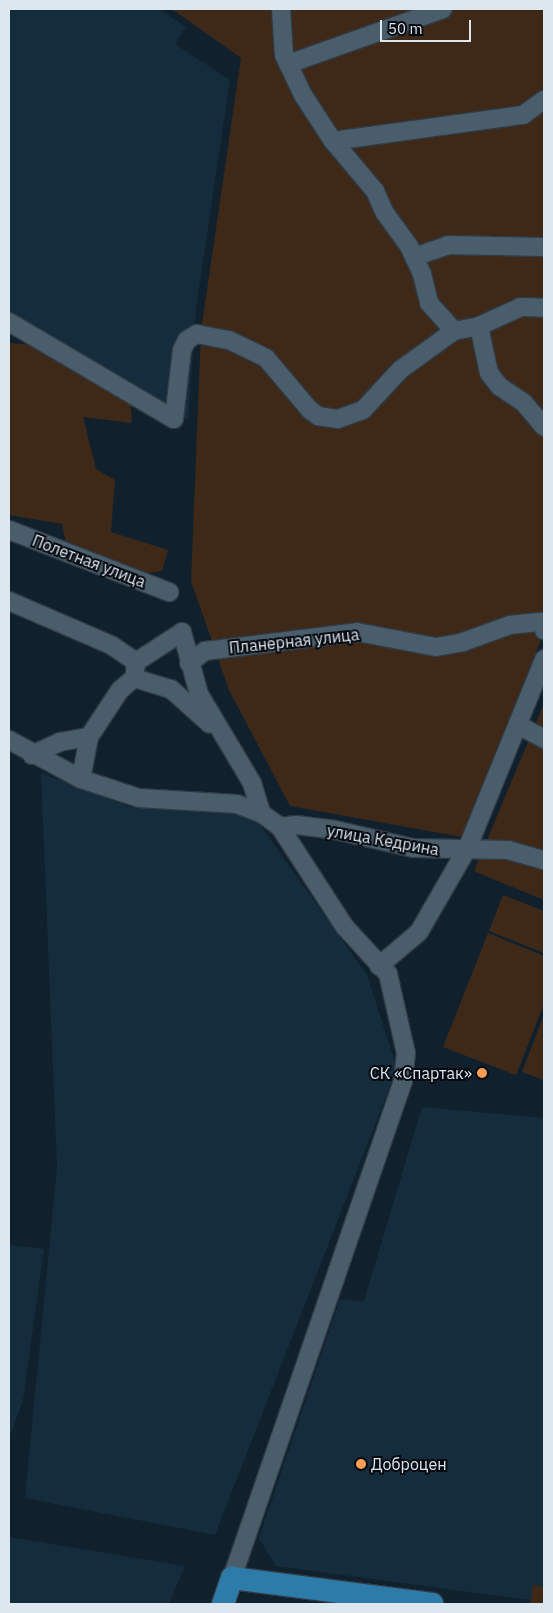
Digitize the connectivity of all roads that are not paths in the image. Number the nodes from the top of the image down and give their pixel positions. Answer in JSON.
{"nodes":[{"id":1,"x":281,"y":9,"type":"edge"},
{"id":2,"x":443,"y":9,"type":"edge"},
{"id":3,"x":288,"y":64,"type":"junction"},
{"id":4,"x":544,"y":100,"type":"edge"},
{"id":5,"x":333,"y":141,"type":"junction"},
{"id":6,"x":544,"y":247,"type":"edge"},
{"id":7,"x":414,"y":257,"type":"junction"},
{"id":8,"x":544,"y":308,"type":"edge"},
{"id":9,"x":9,"y":322,"type":"edge"},
{"id":10,"x":479,"y":326,"type":"junction"},
{"id":11,"x":454,"y":330,"type":"junction"},
{"id":12,"x":544,"y":427,"type":"edge"},
{"id":13,"x":9,"y":530,"type":"edge"},
{"id":14,"x":169,"y":592,"type":"dead end"},
{"id":15,"x":9,"y":601,"type":"edge"},
{"id":16,"x":544,"y":630,"type":"edge"},
{"id":17,"x":544,"y":659,"type":"edge"},
{"id":18,"x":189,"y":663,"type":"junction"},
{"id":19,"x":135,"y":670,"type":"junction"},
{"id":20,"x":518,"y":725,"type":"junction"},
{"id":21,"x":89,"y":737,"type":"junction"},
{"id":22,"x":222,"y":737,"type":"junction"},
{"id":23,"x":544,"y":738,"type":"edge"},
{"id":24,"x":9,"y":740,"type":"edge"},
{"id":25,"x":32,"y":755,"type":"junction"},
{"id":26,"x":81,"y":779,"type":"junction"},
{"id":27,"x":261,"y":813,"type":"junction"},
{"id":28,"x":280,"y":827,"type":"junction"},
{"id":29,"x":467,"y":849,"type":"junction"},
{"id":30,"x":544,"y":860,"type":"edge"},
{"id":31,"x":379,"y":966,"type":"junction"},
{"id":32,"x":232,"y":1578,"type":"junction"},
{"id":33,"x":222,"y":1604,"type":"edge"},
{"id":34,"x":432,"y":1604,"type":"edge"}],
"edges":[{"from":1,"to":3,"type":"street"},
{"from":2,"to":3,"type":"street"},
{"from":3,"to":5,"type":"street"},
{"from":4,"to":5,"type":"street"},
{"from":5,"to":7,"type":"street"},
{"from":6,"to":7,"type":"street"},
{"from":7,"to":11,"type":"street"},
{"from":8,"to":10,"type":"street"},
{"from":9,"to":11,"type":"street"},
{"from":10,"to":11,"type":"street"},
{"from":10,"to":12,"type":"street"},
{"from":13,"to":14,"type":"street","name":"Полетная улица"},
{"from":15,"to":19,"type":"street"},
{"from":16,"to":18,"type":"street","name":"Планерная улица"},
{"from":17,"to":20,"type":"street"},
{"from":18,"to":19,"type":"street"},
{"from":18,"to":22,"type":"street"},
{"from":19,"to":21,"type":"street"},
{"from":19,"to":22,"type":"street"},
{"from":20,"to":23,"type":"street"},
{"from":20,"to":29,"type":"street"},
{"from":21,"to":25,"type":"street"},
{"from":21,"to":26,"type":"street"},
{"from":22,"to":27,"type":"street"},
{"from":24,"to":25,"type":"street"},
{"from":25,"to":26,"type":"street"},
{"from":26,"to":27,"type":"street"},
{"from":27,"to":28,"type":"street"},
{"from":28,"to":29,"type":"street","name":"улица Кедрина"},
{"from":28,"to":31,"type":"street"},
{"from":29,"to":30,"type":"street","name":"улица Кедрина"},
{"from":29,"to":31,"type":"street"},
{"from":31,"to":32,"type":"street"},
{"from":32,"to":33,"type":"main road"},
{"from":32,"to":34,"type":"main road"}]}
